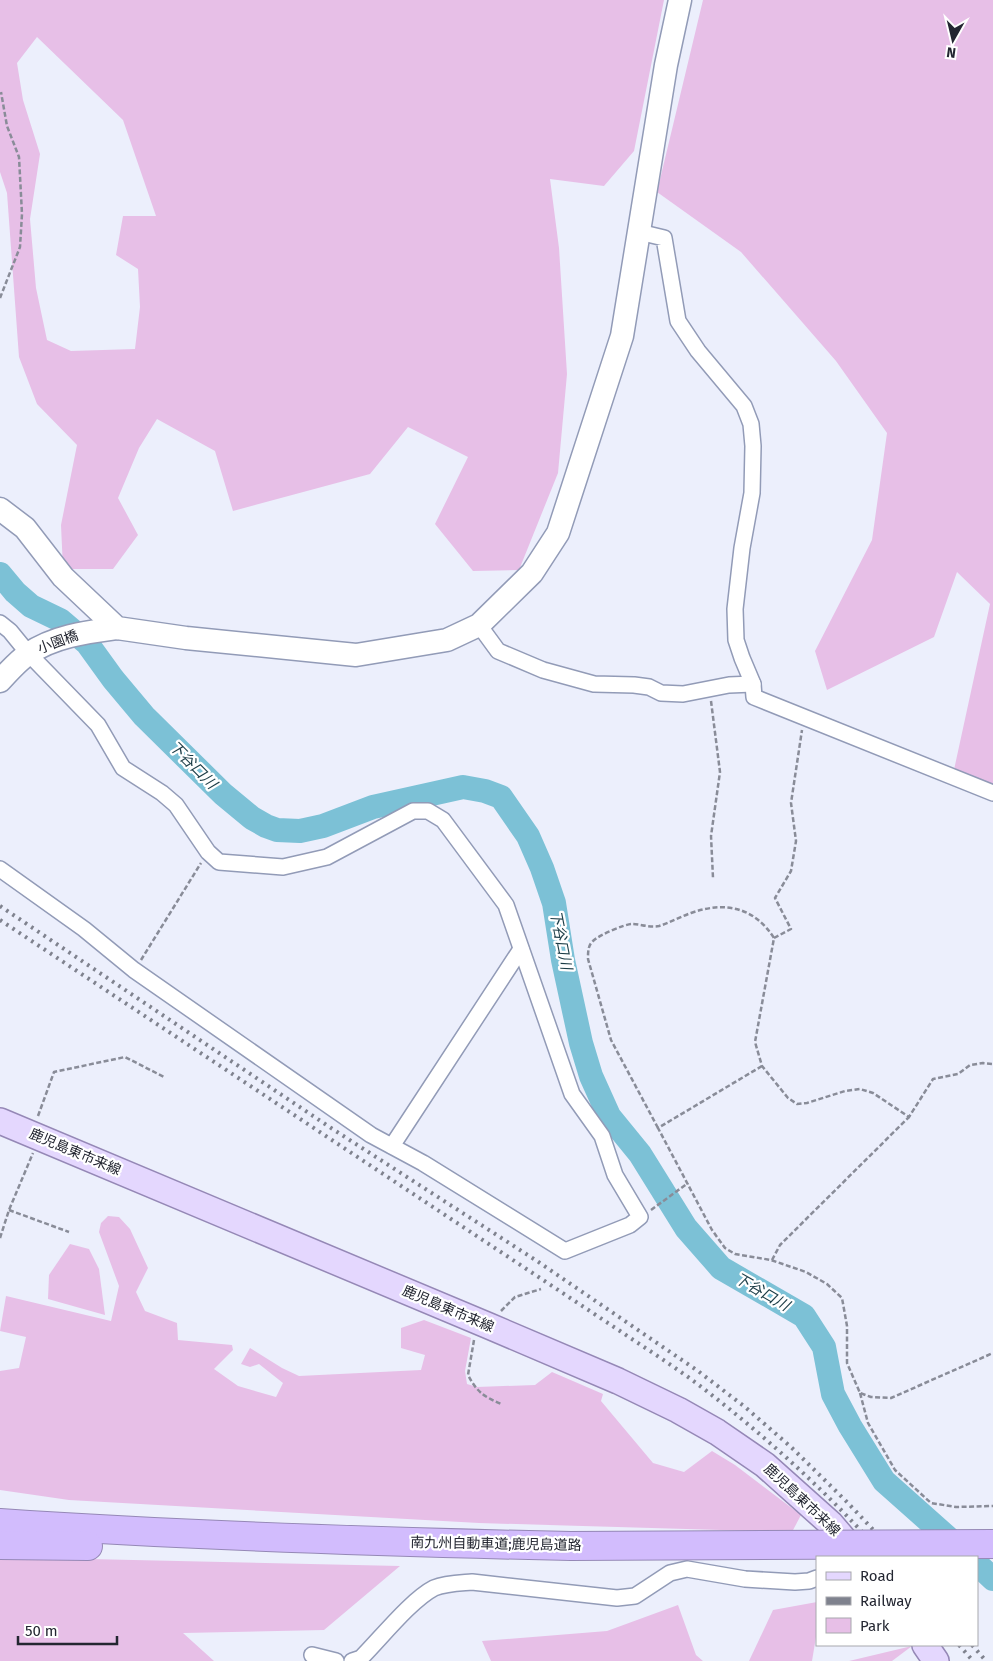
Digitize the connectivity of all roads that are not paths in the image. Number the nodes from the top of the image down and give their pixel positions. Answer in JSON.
{"nodes":[{"id":1,"x":680,"y":0,"type":"edge"},
{"id":2,"x":639,"y":232,"type":"junction"},
{"id":3,"x":0,"y":508,"type":"edge"},
{"id":4,"x":0,"y":623,"type":"edge"},
{"id":5,"x":480,"y":625,"type":"junction"},
{"id":6,"x":117,"y":628,"type":"junction"},
{"id":7,"x":28,"y":653,"type":"junction"},
{"id":8,"x":0,"y":680,"type":"edge"},
{"id":9,"x":753,"y":684,"type":"junction"},
{"id":10,"x":993,"y":793,"type":"edge"},
{"id":11,"x":0,"y":869,"type":"edge"},
{"id":12,"x":521,"y":948,"type":"junction"},
{"id":13,"x":0,"y":1121,"type":"edge"},
{"id":14,"x":392,"y":1146,"type":"junction"},
{"id":15,"x":0,"y":1509,"type":"edge"},
{"id":16,"x":0,"y":1522,"type":"edge"},
{"id":17,"x":369,"y":1542,"type":"junction"},
{"id":18,"x":0,"y":1544,"type":"edge"},
{"id":19,"x":993,"y":1544,"type":"edge"},
{"id":20,"x":853,"y":1555,"type":"edge"},
{"id":21,"x":816,"y":1578,"type":"edge"},
{"id":22,"x":925,"y":1646,"type":"edge"},
{"id":23,"x":312,"y":1655,"type":"dead end"},
{"id":24,"x":336,"y":1661,"type":"edge"},
{"id":25,"x":352,"y":1661,"type":"edge"},
{"id":26,"x":936,"y":1661,"type":"edge"}],
"edges":[{"from":1,"to":2,"type":"street"},
{"from":2,"to":5,"type":"street"},
{"from":2,"to":9,"type":"street"},
{"from":3,"to":6,"type":"street"},
{"from":4,"to":7,"type":"street"},
{"from":5,"to":6,"type":"street","name":"小園橋"},
{"from":5,"to":9,"type":"street"},
{"from":6,"to":7,"type":"street","name":"小園橋"},
{"from":7,"to":8,"type":"street"},
{"from":7,"to":12,"type":"street"},
{"from":9,"to":10,"type":"street"},
{"from":11,"to":14,"type":"street"},
{"from":12,"to":14,"type":"street"},
{"from":12,"to":14,"type":"street"},
{"from":13,"to":20,"type":"main road","name":"鹿児島東市来線"},
{"from":15,"to":17,"type":"highway"},
{"from":16,"to":17,"type":"highway","name":"南九州自動車道;鹿児島道路"},
{"from":17,"to":18,"type":"highway"},
{"from":17,"to":19,"type":"highway","name":"南九州自動車道;鹿児島道路","bridge":true},
{"from":21,"to":25,"type":"street"},
{"from":22,"to":26,"type":"main road"},
{"from":23,"to":24,"type":"street"}]}
